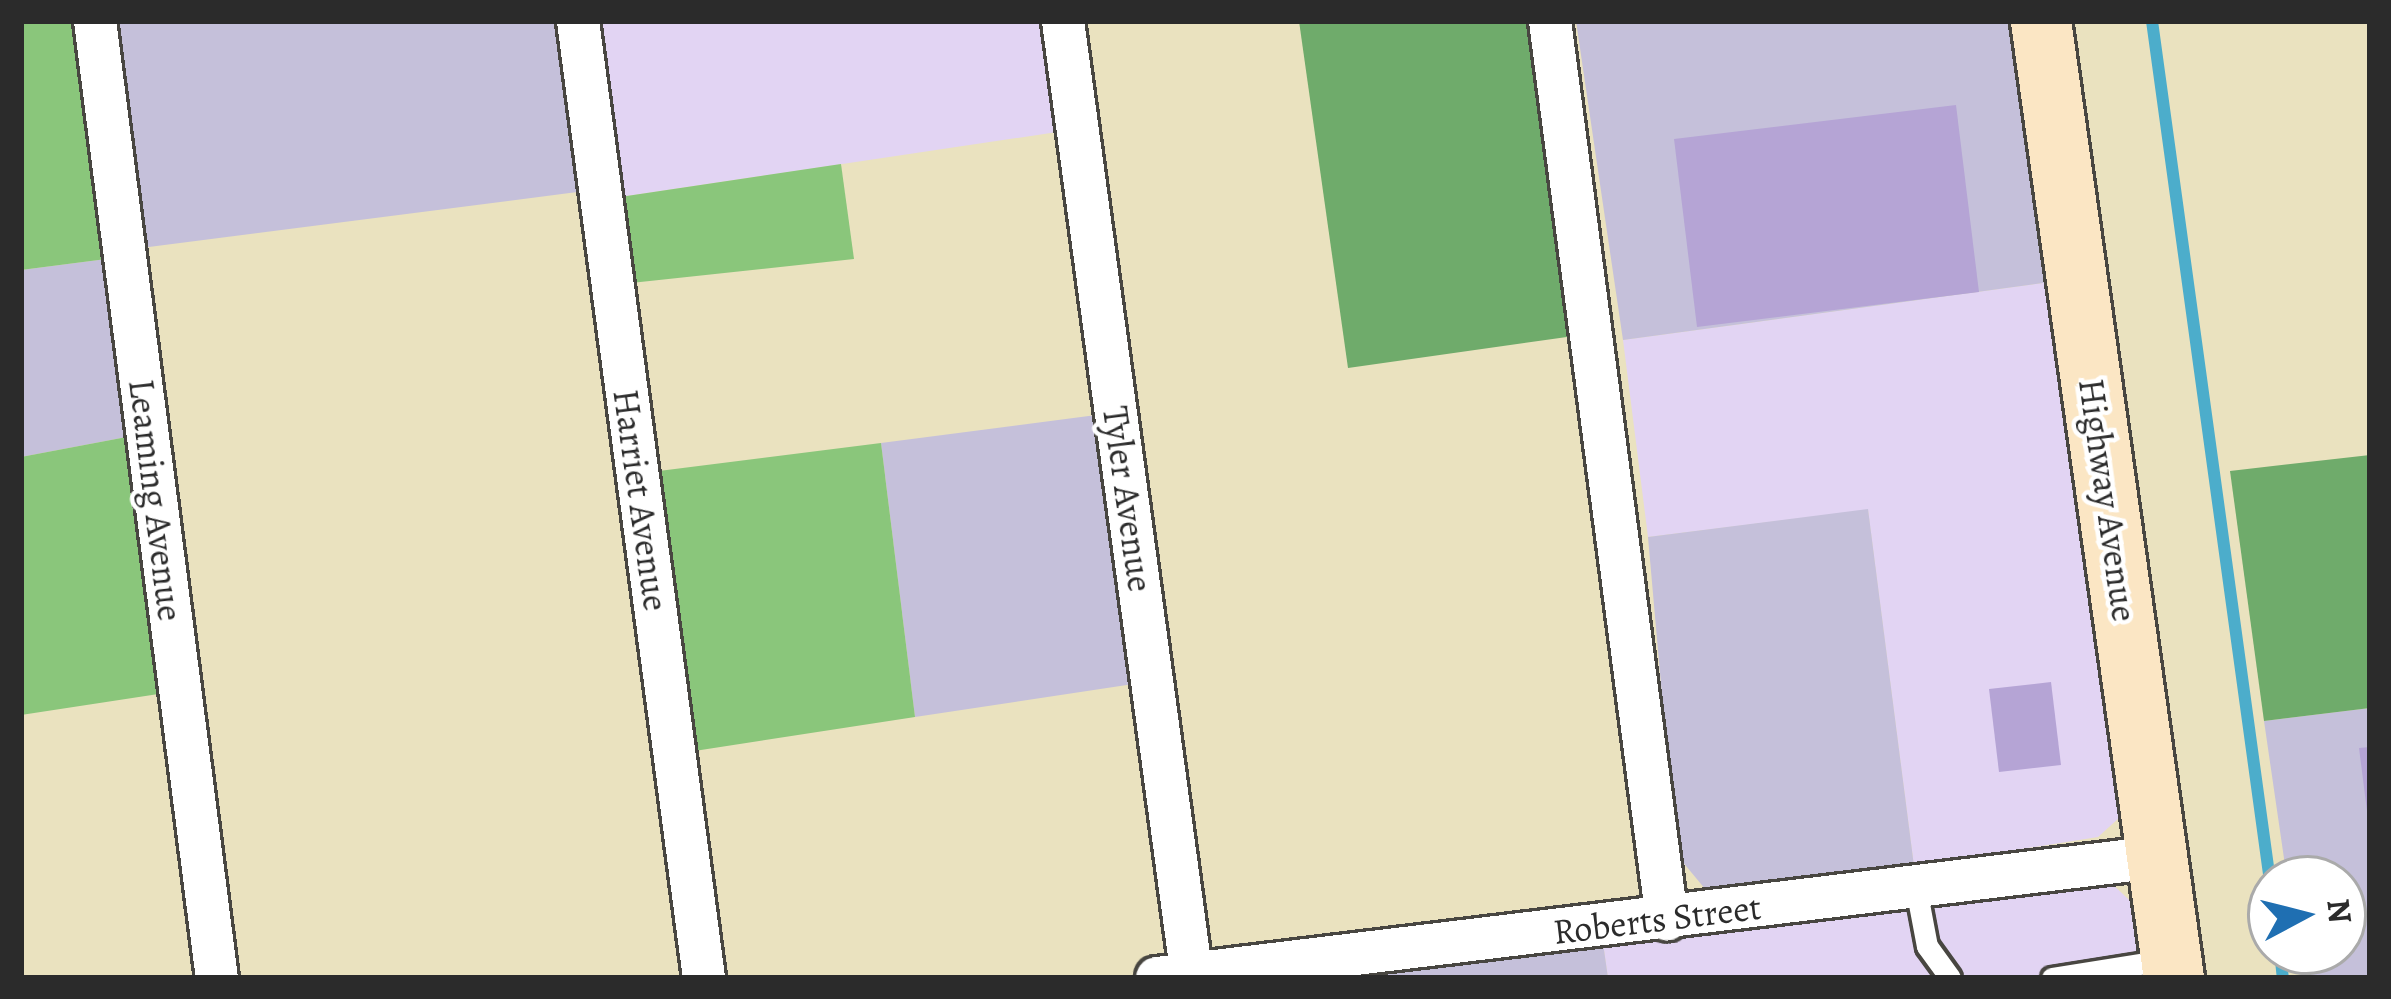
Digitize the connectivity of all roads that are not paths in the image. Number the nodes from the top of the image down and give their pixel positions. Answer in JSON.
{"nodes":[{"id":1,"x":95,"y":21,"type":"edge"},
{"id":2,"x":578,"y":21,"type":"edge"},
{"id":3,"x":1063,"y":21,"type":"edge"},
{"id":4,"x":1550,"y":21,"type":"edge"},
{"id":5,"x":2041,"y":21,"type":"edge"},
{"id":6,"x":2157,"y":857,"type":"junction"},
{"id":7,"x":1916,"y":888,"type":"junction"},
{"id":8,"x":1667,"y":919,"type":"junction"},
{"id":9,"x":2173,"y":968,"type":"edge"},
{"id":10,"x":1180,"y":976,"type":"edge"},
{"id":11,"x":218,"y":978,"type":"edge"},
{"id":12,"x":704,"y":978,"type":"edge"},
{"id":13,"x":1949,"y":978,"type":"edge"},
{"id":14,"x":2052,"y":978,"type":"edge"}],
"edges":[{"from":1,"to":11,"type":"street","name":"Leaming Avenue"},
{"from":2,"to":12,"type":"street","name":"Harriet Avenue"},
{"from":3,"to":10,"type":"street","name":"Tyler Avenue"},
{"from":4,"to":8,"type":"street"},
{"from":5,"to":6,"type":"street","name":"Highway Avenue"},
{"from":6,"to":7,"type":"street","name":"Roberts Street"},
{"from":6,"to":9,"type":"street","name":"Highway Avenue"},
{"from":7,"to":8,"type":"street","name":"Roberts Street"},
{"from":7,"to":13,"type":"lane"},
{"from":8,"to":10,"type":"street","name":"Roberts Street"},
{"from":9,"to":14,"type":"lane"}]}
